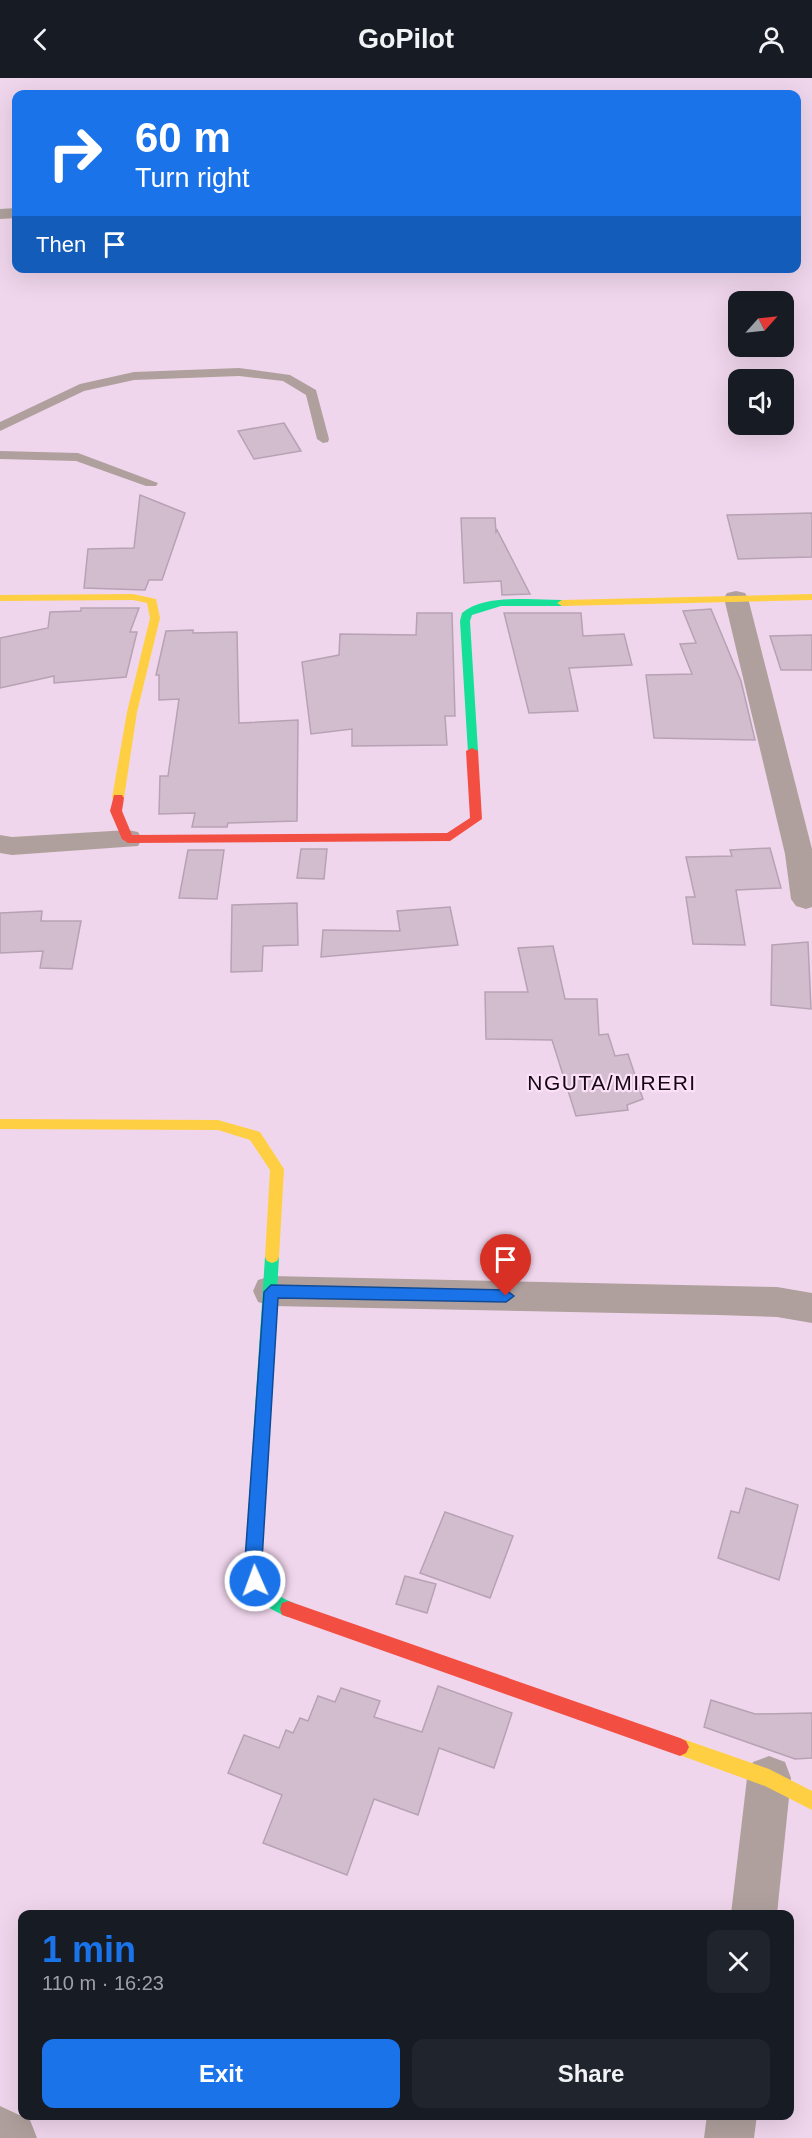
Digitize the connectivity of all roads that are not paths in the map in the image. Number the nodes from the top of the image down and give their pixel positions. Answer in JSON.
{"nodes":[{"id":1,"x":0,"y":427,"type":"edge"},
{"id":2,"x":323,"y":439,"type":"dead end"},
{"id":3,"x":0,"y":455,"type":"edge"},
{"id":4,"x":151,"y":483,"type":"dead end"},
{"id":5,"x":812,"y":597,"type":"edge"},
{"id":6,"x":0,"y":598,"type":"edge"},
{"id":7,"x":736,"y":598,"type":"junction"},
{"id":8,"x":128,"y":838,"type":"junction"},
{"id":9,"x":0,"y":844,"type":"edge"},
{"id":10,"x":806,"y":898,"type":"dead end"},
{"id":11,"x":0,"y":1124,"type":"edge"},
{"id":12,"x":271,"y":1292,"type":"junction"},
{"id":13,"x":812,"y":1308,"type":"edge"},
{"id":14,"x":769,"y":1778,"type":"junction"},
{"id":15,"x":812,"y":1801,"type":"edge"},
{"id":16,"x":754,"y":1910,"type":"edge"},
{"id":17,"x":731,"y":2120,"type":"edge"},
{"id":18,"x":0,"y":2131,"type":"edge"},
{"id":19,"x":12,"y":2138,"type":"edge"},
{"id":20,"x":729,"y":2138,"type":"edge"}],
"edges":[{"from":1,"to":2,"type":"lane"},
{"from":3,"to":4,"type":"lane"},
{"from":5,"to":7,"type":"street"},
{"from":6,"to":8,"type":"street"},
{"from":7,"to":8,"type":"street"},
{"from":7,"to":10,"type":"street"},
{"from":8,"to":9,"type":"street"},
{"from":11,"to":12,"type":"street"},
{"from":12,"to":13,"type":"street"},
{"from":12,"to":14,"type":"street"},
{"from":14,"to":15,"type":"street"},
{"from":14,"to":16,"type":"street"},
{"from":17,"to":20,"type":"street"},
{"from":18,"to":19,"type":"street"}]}
